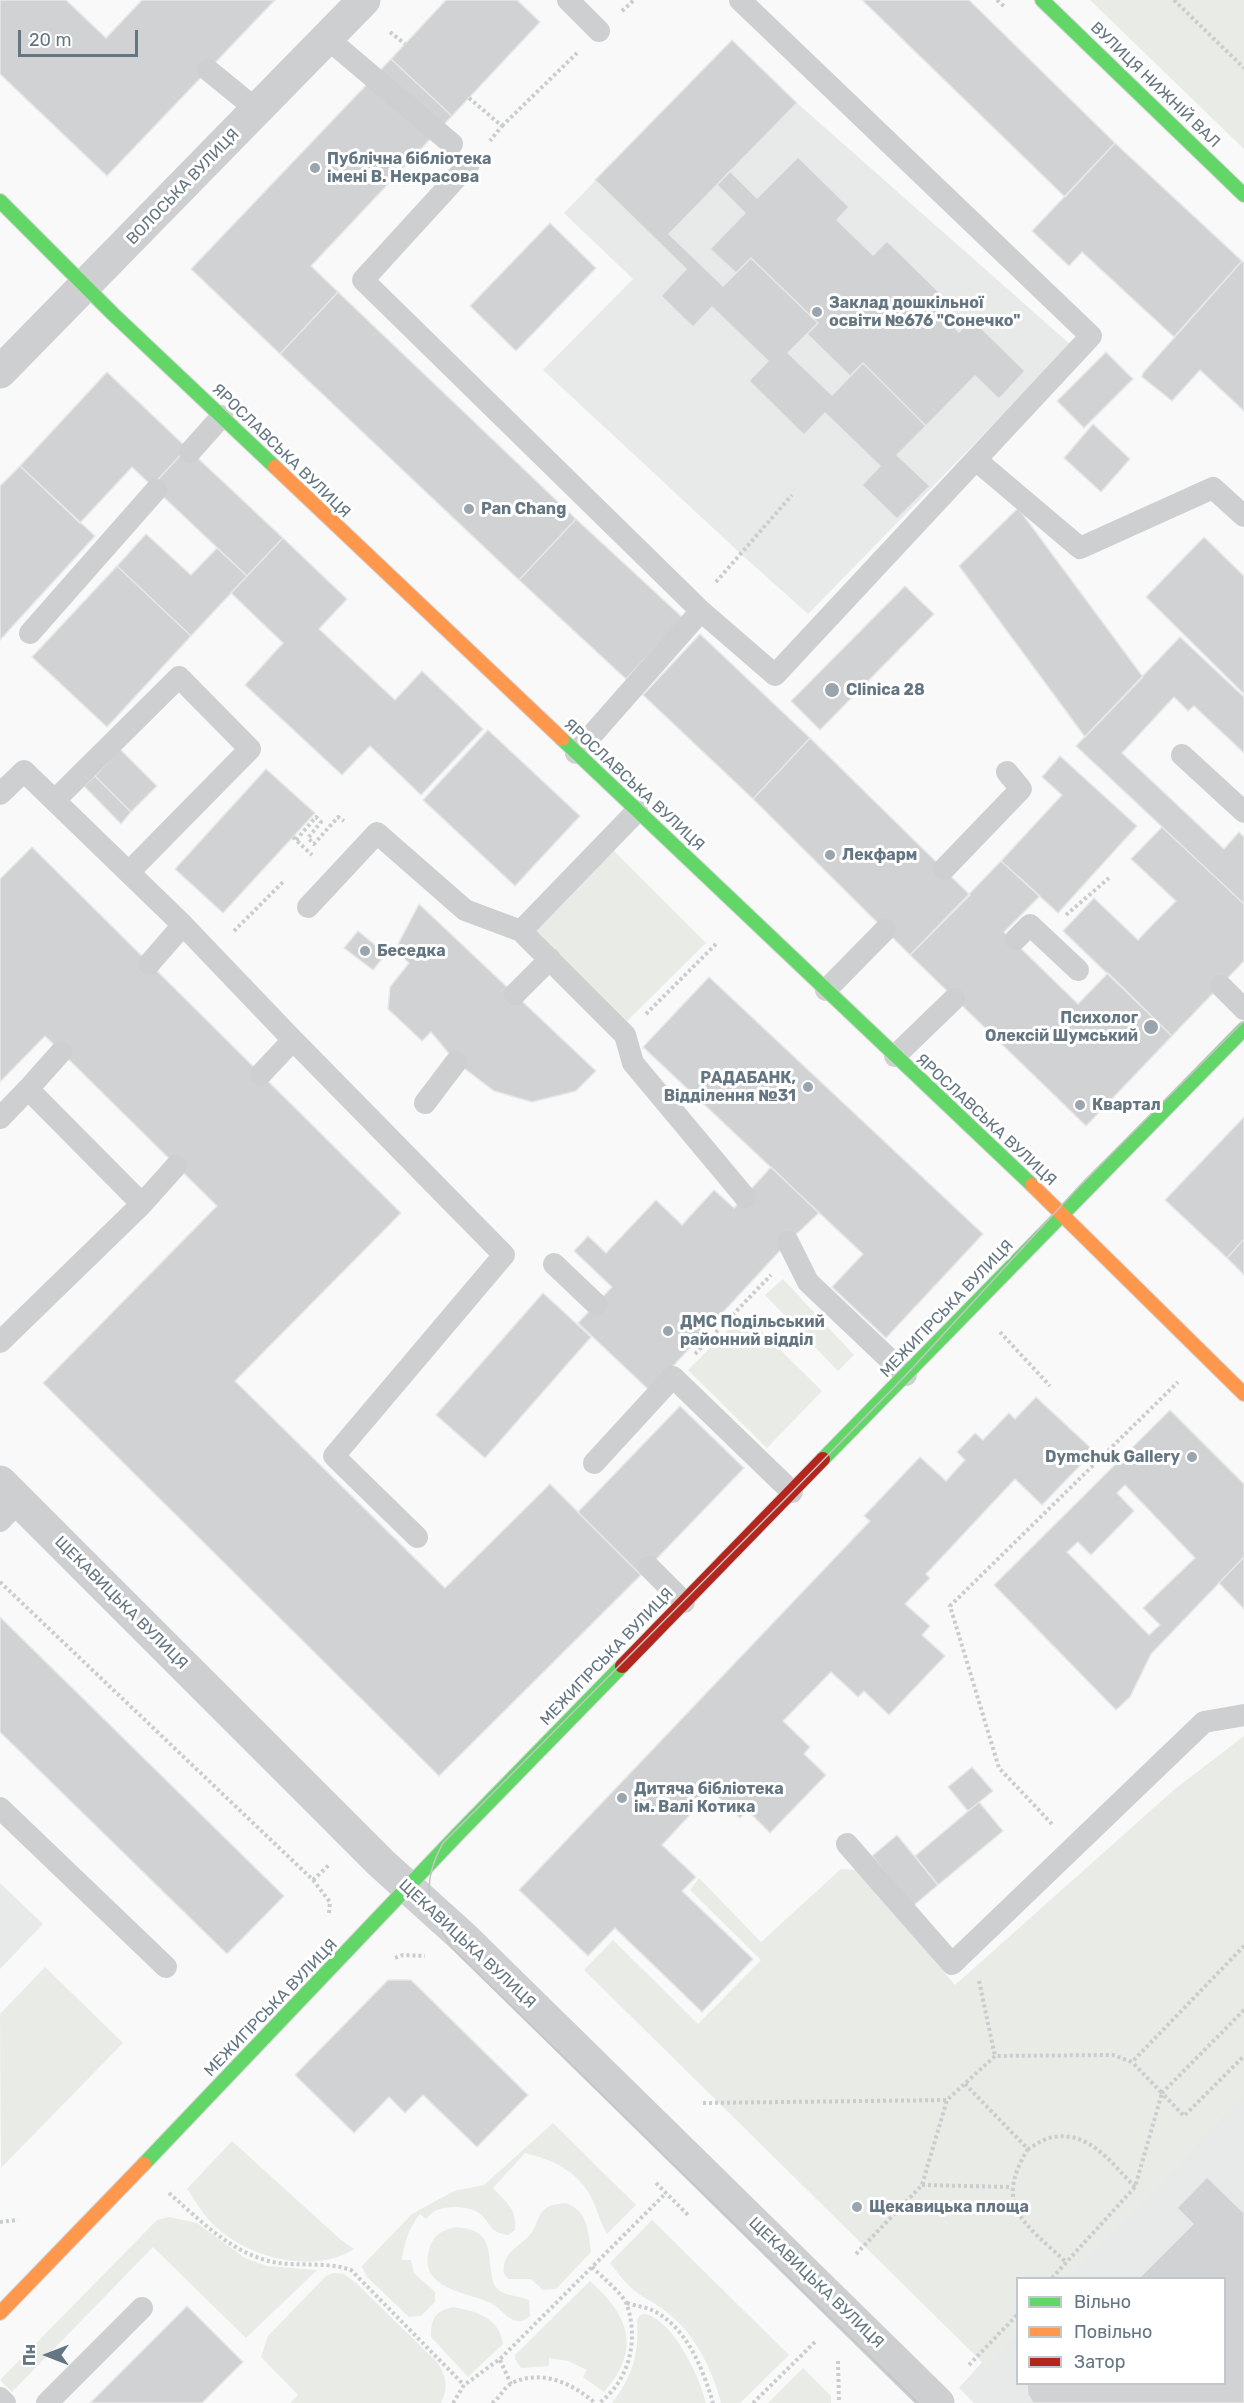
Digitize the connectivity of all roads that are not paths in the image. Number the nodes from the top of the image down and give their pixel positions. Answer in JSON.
{"nodes":[{"id":1,"x":364,"y":0,"type":"edge"},
{"id":2,"x":568,"y":0,"type":"edge"},
{"id":3,"x":740,"y":0,"type":"edge"},
{"id":4,"x":1042,"y":0,"type":"edge"},
{"id":5,"x":599,"y":31,"type":"road end"},
{"id":6,"x":327,"y":38,"type":"junction"},
{"id":7,"x":208,"y":70,"type":"dead end"},
{"id":8,"x":257,"y":110,"type":"junction"},
{"id":9,"x":452,"y":144,"type":"dead end"},
{"id":10,"x":469,"y":164,"type":"road end"},
{"id":11,"x":1244,"y":195,"type":"edge"},
{"id":12,"x":0,"y":201,"type":"edge"},
{"id":13,"x":86,"y":286,"type":"junction"},
{"id":14,"x":0,"y":372,"type":"edge"},
{"id":15,"x":222,"y":416,"type":"junction"},
{"id":16,"x":190,"y":452,"type":"dead end"},
{"id":17,"x":976,"y":460,"type":"junction"},
{"id":18,"x":156,"y":490,"type":"dead end"},
{"id":19,"x":1244,"y":516,"type":"edge"},
{"id":20,"x":698,"y":608,"type":"junction"},
{"id":21,"x":30,"y":633,"type":"dead end"},
{"id":22,"x":576,"y":753,"type":"junction"},
{"id":23,"x":1182,"y":755,"type":"dead end"},
{"id":24,"x":1007,"y":772,"type":"dead end"},
{"id":25,"x":0,"y":794,"type":"edge"},
{"id":26,"x":55,"y":800,"type":"junction"},
{"id":27,"x":637,"y":811,"type":"junction"},
{"id":28,"x":1244,"y":812,"type":"edge"},
{"id":29,"x":944,"y":869,"type":"dead end"},
{"id":30,"x":129,"y":872,"type":"junction"},
{"id":31,"x":308,"y":907,"type":"dead end"},
{"id":32,"x":183,"y":926,"type":"junction"},
{"id":33,"x":885,"y":930,"type":"dead end"},
{"id":34,"x":521,"y":931,"type":"junction"},
{"id":35,"x":1016,"y":939,"type":"dead end"},
{"id":36,"x":550,"y":959,"type":"junction"},
{"id":37,"x":149,"y":964,"type":"dead end"},
{"id":38,"x":1078,"y":970,"type":"dead end"},
{"id":39,"x":1221,"y":986,"type":"dead end"},
{"id":40,"x":826,"y":990,"type":"junction"},
{"id":41,"x":514,"y":994,"type":"dead end"},
{"id":42,"x":954,"y":999,"type":"dead end"},
{"id":43,"x":1244,"y":1009,"type":"edge"},
{"id":44,"x":1244,"y":1029,"type":"edge"},
{"id":45,"x":293,"y":1040,"type":"junction"},
{"id":46,"x":61,"y":1052,"type":"dead end"},
{"id":47,"x":895,"y":1056,"type":"junction"},
{"id":48,"x":456,"y":1062,"type":"dead end"},
{"id":49,"x":261,"y":1074,"type":"dead end"},
{"id":50,"x":28,"y":1089,"type":"junction"},
{"id":51,"x":425,"y":1103,"type":"dead end"},
{"id":52,"x":0,"y":1118,"type":"edge"},
{"id":53,"x":176,"y":1166,"type":"dead end"},
{"id":54,"x":745,"y":1197,"type":"dead end"},
{"id":55,"x":142,"y":1204,"type":"junction"},
{"id":56,"x":1062,"y":1214,"type":"junction"},
{"id":57,"x":790,"y":1247,"type":"road end"},
{"id":58,"x":554,"y":1264,"type":"dead end"},
{"id":59,"x":596,"y":1304,"type":"dead end"},
{"id":60,"x":0,"y":1342,"type":"edge"},
{"id":61,"x":906,"y":1375,"type":"junction"},
{"id":62,"x":1244,"y":1394,"type":"edge"},
{"id":63,"x":594,"y":1463,"type":"dead end"},
{"id":64,"x":792,"y":1492,"type":"junction"},
{"id":65,"x":6,"y":1501,"type":"edge"},
{"id":66,"x":417,"y":1537,"type":"dead end"},
{"id":67,"x":649,"y":1566,"type":"dead end"},
{"id":68,"x":684,"y":1602,"type":"junction"},
{"id":69,"x":1244,"y":1715,"type":"edge"},
{"id":70,"x":0,"y":1808,"type":"edge"},
{"id":71,"x":847,"y":1844,"type":"dead end"},
{"id":72,"x":407,"y":1888,"type":"junction"},
{"id":73,"x":166,"y":1967,"type":"dead end"},
{"id":74,"x":142,"y":2308,"type":"dead end"},
{"id":75,"x":0,"y":2313,"type":"edge"},
{"id":76,"x":0,"y":2398,"type":"edge"},
{"id":77,"x":5,"y":2403,"type":"edge"},
{"id":78,"x":47,"y":2403,"type":"edge"},
{"id":79,"x":938,"y":2403,"type":"edge"}],
"edges":[{"from":1,"to":6,"type":"street","name":"ВОЛОСЬКА ВУЛИЦЯ"},
{"from":2,"to":5,"type":"lane"},
{"from":3,"to":17,"type":"lane"},
{"from":4,"to":11,"type":"street","name":"ВУЛИЦЯ НИЖНІЙ ВАЛ"},
{"from":6,"to":8,"type":"street","name":"ВОЛОСЬКА ВУЛИЦЯ"},
{"from":6,"to":9,"type":"lane"},
{"from":7,"to":8,"type":"lane"},
{"from":8,"to":13,"type":"street","name":"ВОЛОСЬКА ВУЛИЦЯ"},
{"from":10,"to":20,"type":"lane"},
{"from":12,"to":13,"type":"street","name":"ЯРОСЛАВСЬКА ВУЛИЦЯ"},
{"from":13,"to":14,"type":"street","name":"ВОЛОСЬКА ВУЛИЦЯ"},
{"from":13,"to":15,"type":"street","name":"ЯРОСЛАВСЬКА ВУЛИЦЯ"},
{"from":15,"to":16,"type":"lane"},
{"from":15,"to":22,"type":"street","name":"ЯРОСЛАВСЬКА ВУЛИЦЯ"},
{"from":17,"to":19,"type":"lane"},
{"from":17,"to":20,"type":"lane"},
{"from":18,"to":21,"type":"lane"},
{"from":20,"to":22,"type":"lane"},
{"from":22,"to":27,"type":"street","name":"ЯРОСЛАВСЬКА ВУЛИЦЯ"},
{"from":23,"to":28,"type":"lane"},
{"from":24,"to":29,"type":"lane"},
{"from":25,"to":26,"type":"lane"},
{"from":26,"to":30,"type":"lane"},
{"from":26,"to":30,"type":"lane"},
{"from":27,"to":34,"type":"lane"},
{"from":27,"to":40,"type":"street","name":"ЯРОСЛАВСЬКА ВУЛИЦЯ"},
{"from":30,"to":32,"type":"lane"},
{"from":31,"to":34,"type":"lane"},
{"from":32,"to":37,"type":"lane"},
{"from":32,"to":45,"type":"lane"},
{"from":33,"to":40,"type":"lane"},
{"from":34,"to":36,"type":"lane"},
{"from":35,"to":38,"type":"lane"},
{"from":36,"to":41,"type":"lane"},
{"from":36,"to":54,"type":"lane"},
{"from":39,"to":43,"type":"lane"},
{"from":40,"to":47,"type":"street","name":"ЯРОСЛАВСЬКА ВУЛИЦЯ"},
{"from":42,"to":47,"type":"lane"},
{"from":44,"to":56,"type":"street","name":"МЕЖИГІРСЬКА ВУЛИЦЯ"},
{"from":45,"to":49,"type":"lane"},
{"from":45,"to":66,"type":"lane"},
{"from":46,"to":50,"type":"lane"},
{"from":47,"to":56,"type":"street","name":"ЯРОСЛАВСЬКА ВУЛИЦЯ"},
{"from":48,"to":51,"type":"lane"},
{"from":50,"to":52,"type":"lane"},
{"from":50,"to":55,"type":"lane"},
{"from":53,"to":55,"type":"lane"},
{"from":55,"to":60,"type":"lane"},
{"from":56,"to":61,"type":"street","name":"МЕЖИГІРСЬКА ВУЛИЦЯ"},
{"from":56,"to":62,"type":"street","name":"ЯРОСЛАВСЬКА ВУЛИЦЯ"},
{"from":57,"to":61,"type":"lane"},
{"from":58,"to":59,"type":"lane"},
{"from":61,"to":64,"type":"street","name":"МЕЖИГІРСЬКА ВУЛИЦЯ"},
{"from":63,"to":64,"type":"lane"},
{"from":64,"to":68,"type":"street","name":"МЕЖИГІРСЬКА ВУЛИЦЯ"},
{"from":65,"to":72,"type":"street","name":"ЩЕКАВИЦЬКА ВУЛИЦЯ"},
{"from":67,"to":68,"type":"lane"},
{"from":68,"to":72,"type":"street","name":"МЕЖИГІРСЬКА ВУЛИЦЯ"},
{"from":69,"to":71,"type":"lane"},
{"from":70,"to":73,"type":"lane"},
{"from":72,"to":75,"type":"street","name":"МЕЖИГІРСЬКА ВУЛИЦЯ"},
{"from":72,"to":79,"type":"street","name":"ЩЕКАВИЦЬКА ВУЛИЦЯ"},
{"from":74,"to":78,"type":"lane"},
{"from":76,"to":77,"type":"lane"}]}
